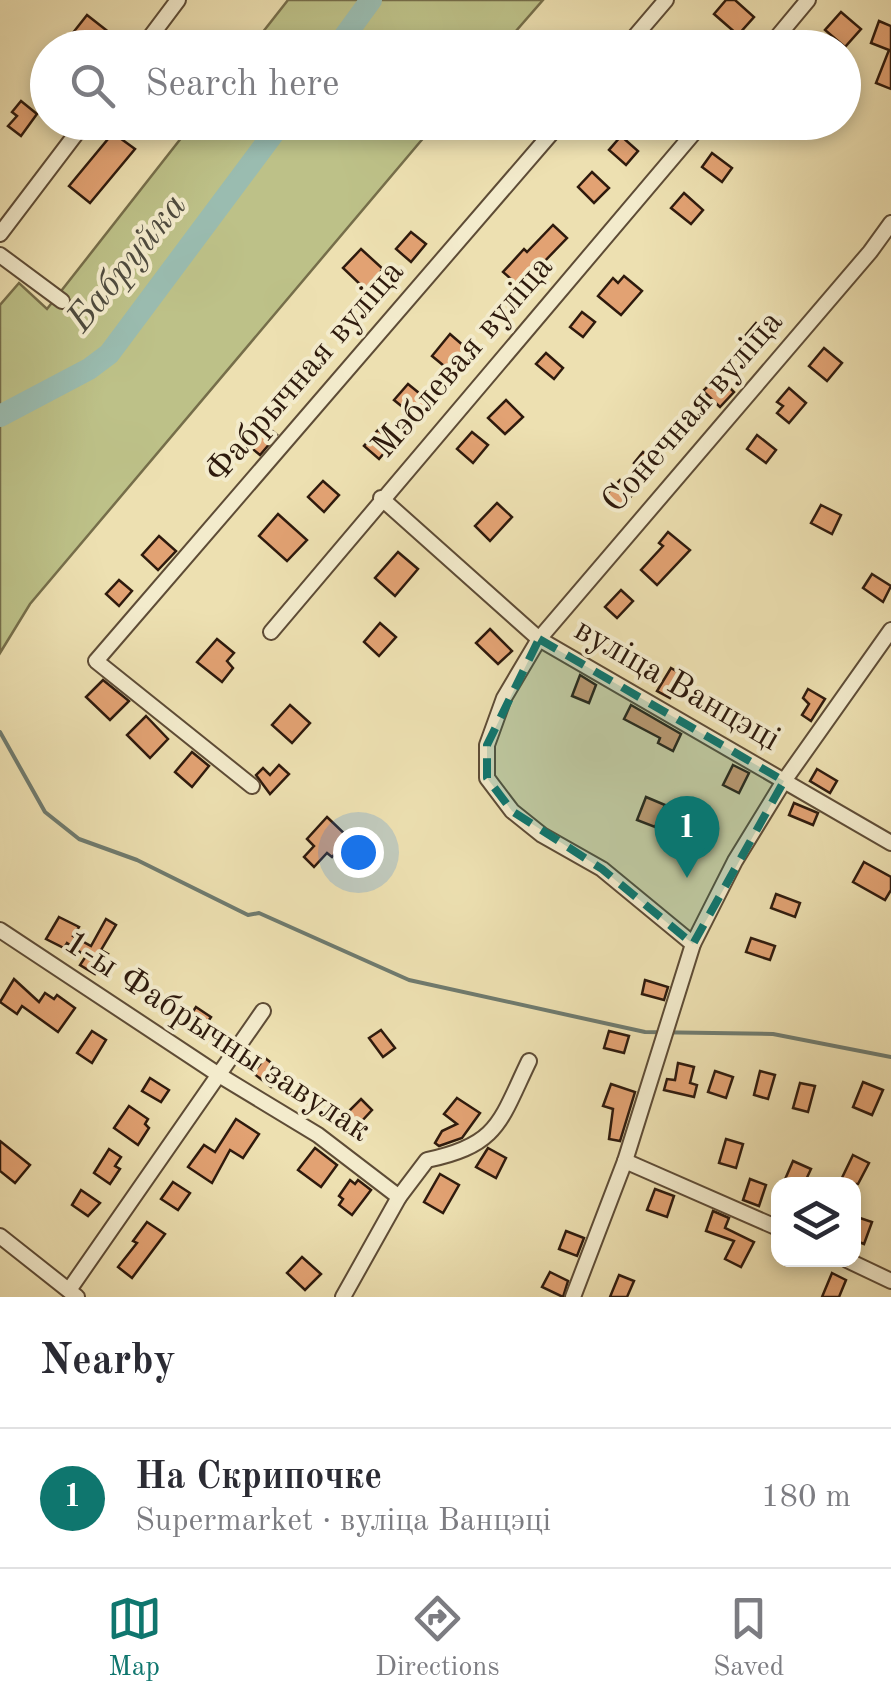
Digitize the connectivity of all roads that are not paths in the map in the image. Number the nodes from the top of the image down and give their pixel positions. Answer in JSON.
{"nodes":[{"id":1,"x":178,"y":0,"type":"edge"},
{"id":2,"x":666,"y":0,"type":"edge"},
{"id":3,"x":808,"y":0,"type":"edge"},
{"id":4,"x":156,"y":30,"type":"edge"},
{"id":5,"x":641,"y":30,"type":"edge"},
{"id":6,"x":783,"y":30,"type":"edge"},
{"id":7,"x":71,"y":140,"type":"edge"},
{"id":8,"x":545,"y":140,"type":"edge"},
{"id":9,"x":688,"y":140,"type":"edge"},
{"id":10,"x":891,"y":223,"type":"edge"},
{"id":11,"x":0,"y":234,"type":"edge"},
{"id":12,"x":0,"y":255,"type":"edge"},
{"id":13,"x":62,"y":300,"type":"dead end"},
{"id":14,"x":381,"y":498,"type":"junction"},
{"id":15,"x":891,"y":630,"type":"edge"},
{"id":16,"x":271,"y":632,"type":"dead end"},
{"id":17,"x":539,"y":639,"type":"junction"},
{"id":18,"x":784,"y":781,"type":"junction"},
{"id":19,"x":252,"y":786,"type":"dead end"},
{"id":20,"x":891,"y":843,"type":"edge"},
{"id":21,"x":0,"y":930,"type":"edge"},
{"id":22,"x":694,"y":944,"type":"junction"},
{"id":23,"x":263,"y":1010,"type":"dead end"},
{"id":24,"x":529,"y":1061,"type":"dead end"},
{"id":25,"x":219,"y":1075,"type":"junction"},
{"id":26,"x":625,"y":1161,"type":"junction"},
{"id":27,"x":399,"y":1197,"type":"junction"},
{"id":28,"x":771,"y":1225,"type":"edge"},
{"id":29,"x":0,"y":1236,"type":"edge"},
{"id":30,"x":861,"y":1266,"type":"edge"},
{"id":31,"x":891,"y":1280,"type":"edge"},
{"id":32,"x":73,"y":1294,"type":"edge"},
{"id":33,"x":343,"y":1297,"type":"edge"},
{"id":34,"x":573,"y":1297,"type":"edge"}],
"edges":[{"from":1,"to":4,"type":"street"},
{"from":2,"to":5,"type":"street"},
{"from":3,"to":6,"type":"street"},
{"from":7,"to":11,"type":"street"},
{"from":8,"to":19,"type":"street","name":"Фабрычная вуліца"},
{"from":9,"to":14,"type":"street","name":"Мэблевая вуліца"},
{"from":10,"to":17,"type":"street","name":"Сонечная вуліца"},
{"from":12,"to":13,"type":"street"},
{"from":14,"to":16,"type":"street","name":"Мэблевая вуліца"},
{"from":14,"to":17,"type":"street"},
{"from":15,"to":18,"type":"street","name":"вуліца Ванцэці"},
{"from":17,"to":18,"type":"street","name":"вуліца Ванцэці"},
{"from":17,"to":22,"type":"street","name":"вуліца Ванцэці"},
{"from":18,"to":20,"type":"street","name":"вуліца Ванцэці"},
{"from":18,"to":22,"type":"street","name":"вуліца Ванцэці"},
{"from":21,"to":25,"type":"street","name":"1-ы Фабрычны завулак"},
{"from":22,"to":26,"type":"street","name":"вуліца Ванцэці"},
{"from":23,"to":25,"type":"street"},
{"from":24,"to":27,"type":"street"},
{"from":25,"to":27,"type":"street","name":"1-ы Фабрычны завулак"},
{"from":25,"to":32,"type":"street"},
{"from":26,"to":28,"type":"street"},
{"from":26,"to":34,"type":"street","name":"вуліца Ванцэці"},
{"from":27,"to":33,"type":"street"},
{"from":29,"to":32,"type":"street"},
{"from":30,"to":31,"type":"street"}]}
